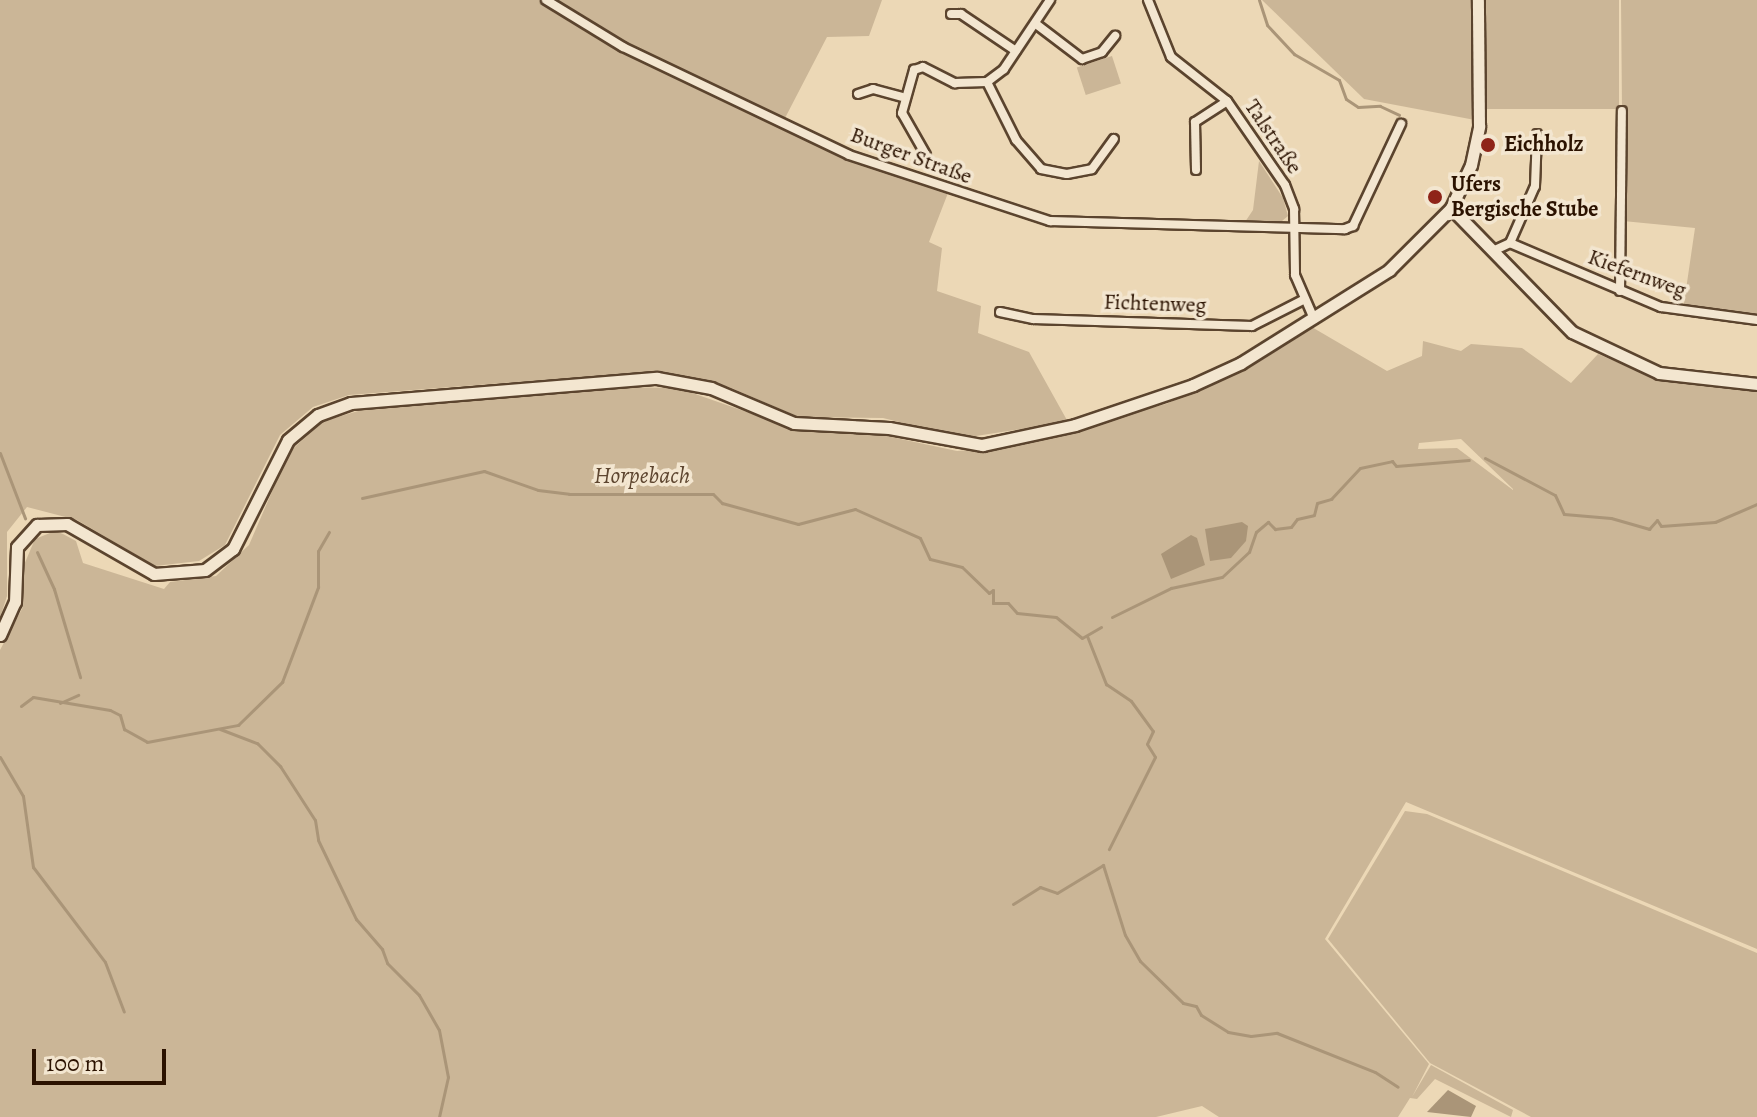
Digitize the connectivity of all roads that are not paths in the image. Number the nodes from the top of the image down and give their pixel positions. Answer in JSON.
{"nodes":[{"id":1,"x":546,"y":0,"type":"edge"},
{"id":2,"x":1050,"y":0,"type":"edge"},
{"id":3,"x":1148,"y":0,"type":"edge"},
{"id":4,"x":1478,"y":0,"type":"edge"},
{"id":5,"x":951,"y":14,"type":"dead end"},
{"id":6,"x":1036,"y":24,"type":"junction"},
{"id":7,"x":1115,"y":36,"type":"dead end"},
{"id":8,"x":1016,"y":51,"type":"junction"},
{"id":9,"x":987,"y":82,"type":"junction"},
{"id":10,"x":858,"y":94,"type":"dead end"},
{"id":11,"x":902,"y":97,"type":"junction"},
{"id":12,"x":1227,"y":101,"type":"junction"},
{"id":13,"x":1622,"y":111,"type":"dead end"},
{"id":14,"x":1401,"y":124,"type":"dead end"},
{"id":15,"x":1537,"y":134,"type":"dead end"},
{"id":16,"x":1114,"y":139,"type":"dead end"},
{"id":17,"x":926,"y":155,"type":"dead end"},
{"id":18,"x":1196,"y":170,"type":"dead end"},
{"id":19,"x":1451,"y":208,"type":"junction"},
{"id":20,"x":1296,"y":229,"type":"junction"},
{"id":21,"x":1510,"y":243,"type":"junction"},
{"id":22,"x":1495,"y":250,"type":"junction"},
{"id":23,"x":1620,"y":291,"type":"junction"},
{"id":24,"x":1303,"y":300,"type":"junction"},
{"id":25,"x":1000,"y":312,"type":"dead end"},
{"id":26,"x":1314,"y":319,"type":"junction"},
{"id":27,"x":1757,"y":320,"type":"edge"},
{"id":28,"x":1757,"y":384,"type":"edge"},
{"id":29,"x":0,"y":635,"type":"edge"}],
"edges":[{"from":1,"to":20,"type":"street","name":"Burger Straße"},
{"from":2,"to":6,"type":"street"},
{"from":3,"to":12,"type":"street","name":"Talstraße"},
{"from":4,"to":19,"type":"street"},
{"from":5,"to":8,"type":"street"},
{"from":6,"to":7,"type":"street"},
{"from":6,"to":8,"type":"street"},
{"from":8,"to":9,"type":"street"},
{"from":9,"to":11,"type":"street"},
{"from":9,"to":16,"type":"street"},
{"from":10,"to":11,"type":"street"},
{"from":11,"to":17,"type":"street"},
{"from":12,"to":18,"type":"street"},
{"from":12,"to":20,"type":"street","name":"Talstraße"},
{"from":13,"to":23,"type":"street"},
{"from":14,"to":20,"type":"street"},
{"from":15,"to":21,"type":"street"},
{"from":19,"to":22,"type":"street"},
{"from":19,"to":26,"type":"street"},
{"from":20,"to":24,"type":"street","name":"Talstraße"},
{"from":21,"to":22,"type":"street"},
{"from":21,"to":23,"type":"street","name":"Kiefernweg"},
{"from":22,"to":28,"type":"street"},
{"from":23,"to":27,"type":"street","name":"Kiefernweg"},
{"from":24,"to":25,"type":"street","name":"Fichtenweg"},
{"from":24,"to":26,"type":"street","name":"Talstraße"},
{"from":26,"to":29,"type":"street"}]}
